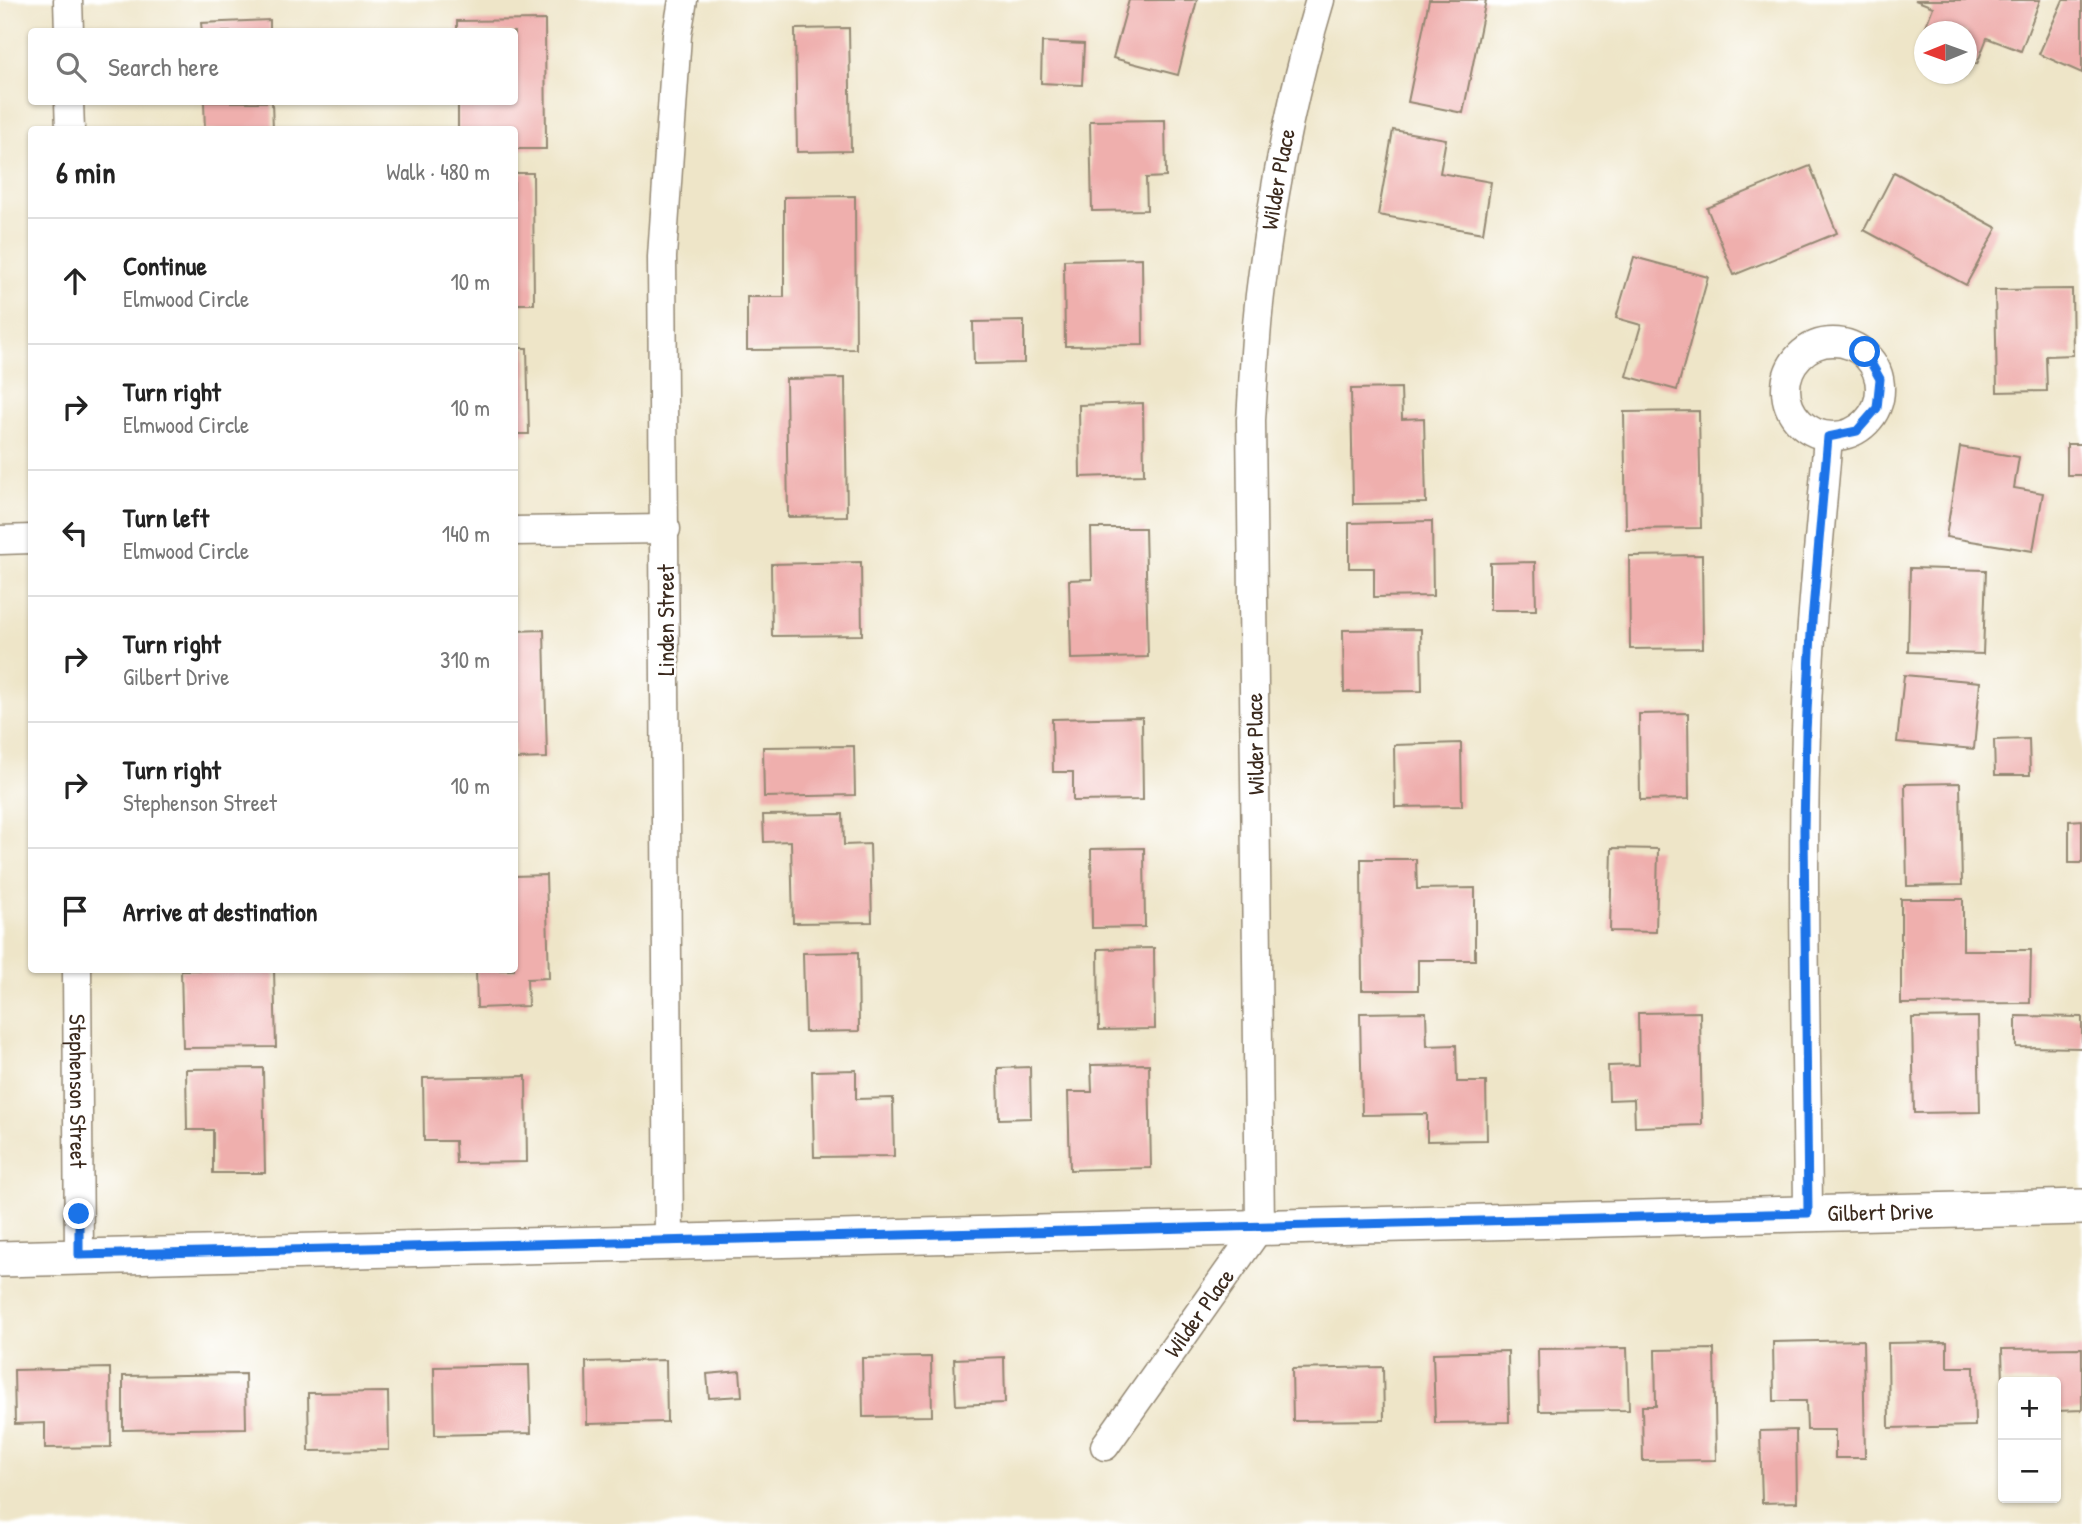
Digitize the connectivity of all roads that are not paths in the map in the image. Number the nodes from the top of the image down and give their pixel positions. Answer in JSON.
{"nodes":[{"id":1,"x":68,"y":0,"type":"edge"},
{"id":2,"x":683,"y":0,"type":"edge"},
{"id":3,"x":1320,"y":0,"type":"edge"},
{"id":4,"x":69,"y":28,"type":"edge"},
{"id":5,"x":69,"y":105,"type":"edge"},
{"id":6,"x":69,"y":126,"type":"edge"},
{"id":7,"x":1828,"y":437,"type":"dead end"},
{"id":8,"x":666,"y":529,"type":"junction"},
{"id":9,"x":518,"y":531,"type":"edge"},
{"id":10,"x":28,"y":539,"type":"edge"},
{"id":11,"x":0,"y":540,"type":"edge"},
{"id":12,"x":77,"y":973,"type":"edge"},
{"id":13,"x":2082,"y":1208,"type":"edge"},
{"id":14,"x":1808,"y":1213,"type":"junction"},
{"id":15,"x":1261,"y":1227,"type":"junction"},
{"id":16,"x":669,"y":1241,"type":"junction"},
{"id":17,"x":79,"y":1255,"type":"junction"},
{"id":18,"x":0,"y":1259,"type":"edge"},
{"id":19,"x":1105,"y":1446,"type":"dead end"}],
"edges":[{"from":1,"to":4,"type":"street"},
{"from":2,"to":8,"type":"street","name":"Linden Street"},
{"from":3,"to":15,"type":"street","name":"Wilder Place"},
{"from":5,"to":6,"type":"street"},
{"from":7,"to":14,"type":"street"},
{"from":8,"to":9,"type":"street"},
{"from":8,"to":16,"type":"street","name":"Linden Street"},
{"from":10,"to":11,"type":"street"},
{"from":12,"to":17,"type":"street","name":"Stephenson Street"},
{"from":13,"to":14,"type":"street","name":"Gilbert Drive"},
{"from":14,"to":15,"type":"street","name":"Gilbert Drive"},
{"from":15,"to":16,"type":"street","name":"Gilbert Drive"},
{"from":15,"to":19,"type":"street","name":"Wilder Place"},
{"from":16,"to":17,"type":"street","name":"Gilbert Drive"},
{"from":17,"to":18,"type":"street","name":"Gilbert Drive"}]}
